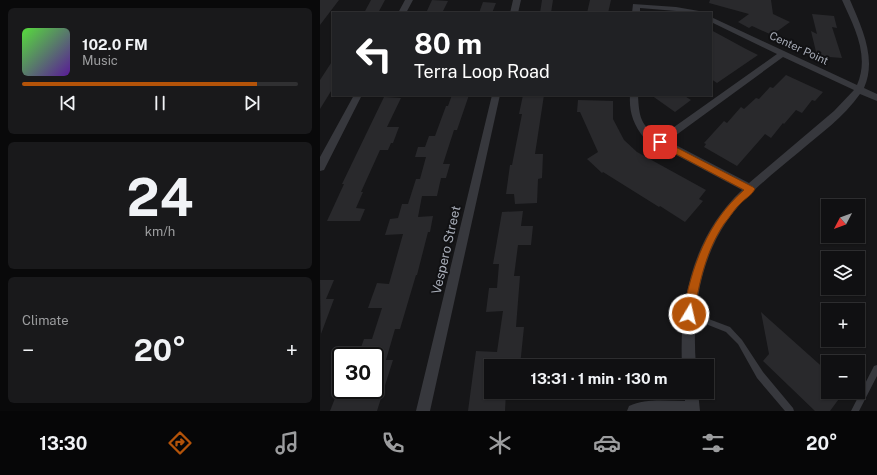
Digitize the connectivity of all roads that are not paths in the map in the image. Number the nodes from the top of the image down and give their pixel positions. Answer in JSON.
{"nodes":[{"id":1,"x":409,"y":0,"type":"edge"},
{"id":2,"x":518,"y":0,"type":"edge"},
{"id":3,"x":846,"y":0,"type":"edge"},
{"id":4,"x":636,"y":10,"type":"edge"},
{"id":5,"x":403,"y":12,"type":"edge"},
{"id":6,"x":514,"y":12,"type":"edge"},
{"id":7,"x":691,"y":12,"type":"edge"},
{"id":8,"x":712,"y":19,"type":"edge"},
{"id":9,"x":783,"y":53,"type":"junction"},
{"id":10,"x":858,"y":88,"type":"junction"},
{"id":11,"x":357,"y":96,"type":"edge"},
{"id":12,"x":496,"y":96,"type":"edge"},
{"id":13,"x":634,"y":96,"type":"edge"},
{"id":14,"x":877,"y":98,"type":"edge"},
{"id":15,"x":660,"y":142,"type":"junction"},
{"id":16,"x":320,"y":167,"type":"edge"},
{"id":17,"x":750,"y":189,"type":"junction"},
{"id":18,"x":689,"y":314,"type":"junction"},
{"id":19,"x":688,"y":359,"type":"edge"},
{"id":20,"x":877,"y":369,"type":"edge"},
{"id":21,"x":691,"y":399,"type":"edge"},
{"id":22,"x":692,"y":410,"type":"edge"},
{"id":23,"x":423,"y":411,"type":"edge"},
{"id":24,"x":634,"y":411,"type":"edge"},
{"id":25,"x":790,"y":411,"type":"edge"},
{"id":26,"x":855,"y":411,"type":"edge"}],
"edges":[{"from":1,"to":5,"type":"street"},
{"from":2,"to":6,"type":"street"},
{"from":3,"to":10,"type":"street"},
{"from":4,"to":7,"type":"street"},
{"from":8,"to":9,"type":"street","name":"Center Point"},
{"from":9,"to":10,"type":"street","name":"Center Point"},
{"from":9,"to":15,"type":"street"},
{"from":10,"to":14,"type":"street","name":"Center Point"},
{"from":10,"to":17,"type":"street"},
{"from":11,"to":16,"type":"street"},
{"from":12,"to":23,"type":"street","name":"Vespero Street"},
{"from":13,"to":15,"type":"street"},
{"from":15,"to":17,"type":"street"},
{"from":17,"to":18,"type":"street"},
{"from":18,"to":19,"type":"street"},
{"from":18,"to":25,"type":"lane"},
{"from":20,"to":26,"type":"lane"},
{"from":21,"to":22,"type":"street"},
{"from":22,"to":24,"type":"street"}]}
